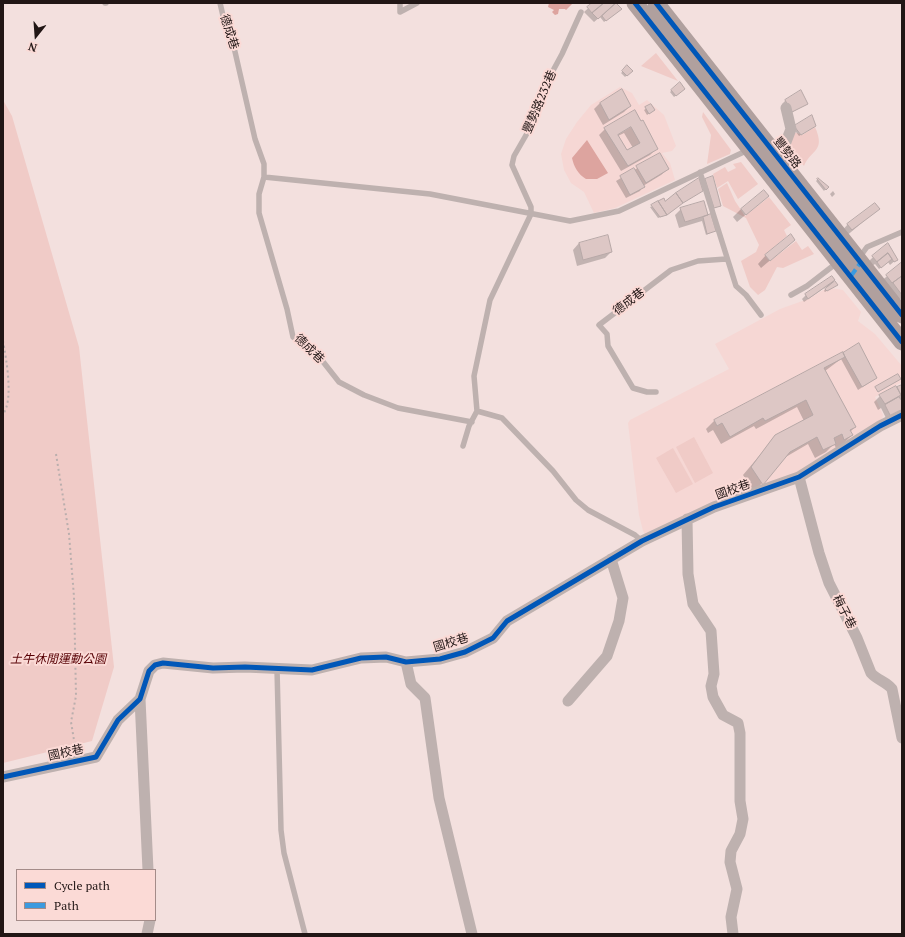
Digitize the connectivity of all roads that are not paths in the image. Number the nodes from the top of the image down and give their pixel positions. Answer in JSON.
{"nodes":[{"id":1,"x":220,"y":3,"type":"edge"},
{"id":2,"x":400,"y":3,"type":"edge"},
{"id":3,"x":417,"y":3,"type":"edge"},
{"id":4,"x":635,"y":3,"type":"edge"},
{"id":5,"x":656,"y":3,"type":"edge"},
{"id":6,"x":581,"y":12,"type":"dead end"},
{"id":7,"x":786,"y":108,"type":"dead end"},
{"id":8,"x":757,"y":144,"type":"junction"},
{"id":9,"x":779,"y":160,"type":"junction"},
{"id":10,"x":700,"y":172,"type":"junction"},
{"id":11,"x":264,"y":177,"type":"junction"},
{"id":12,"x":531,"y":214,"type":"junction"},
{"id":13,"x":902,"y":232,"type":"edge"},
{"id":14,"x":726,"y":259,"type":"junction"},
{"id":15,"x":860,"y":260,"type":"junction"},
{"id":16,"x":839,"y":261,"type":"junction"},
{"id":17,"x":851,"y":276,"type":"junction"},
{"id":18,"x":790,"y":295,"type":"dead end"},
{"id":19,"x":761,"y":315,"type":"dead end"},
{"id":20,"x":902,"y":315,"type":"edge"},
{"id":21,"x":902,"y":342,"type":"edge"},
{"id":22,"x":656,"y":392,"type":"dead end"},
{"id":23,"x":477,"y":411,"type":"junction"},
{"id":24,"x":902,"y":415,"type":"edge"},
{"id":25,"x":472,"y":422,"type":"junction"},
{"id":26,"x":463,"y":446,"type":"dead end"},
{"id":27,"x":799,"y":476,"type":"junction"},
{"id":28,"x":687,"y":519,"type":"junction"},
{"id":29,"x":642,"y":541,"type":"junction"},
{"id":30,"x":611,"y":559,"type":"junction"},
{"id":31,"x":406,"y":662,"type":"junction"},
{"id":32,"x":277,"y":669,"type":"junction"},
{"id":33,"x":140,"y":699,"type":"junction"},
{"id":34,"x":568,"y":701,"type":"dead end"},
{"id":35,"x":902,"y":738,"type":"edge"},
{"id":36,"x":3,"y":777,"type":"edge"},
{"id":37,"x":148,"y":869,"type":"edge"},
{"id":38,"x":150,"y":921,"type":"edge"},
{"id":39,"x":147,"y":934,"type":"edge"},
{"id":40,"x":305,"y":934,"type":"edge"},
{"id":41,"x":472,"y":934,"type":"edge"},
{"id":42,"x":733,"y":934,"type":"edge"}],
"edges":[{"from":1,"to":11,"type":"lane","name":"德成巷"},
{"from":2,"to":3,"type":"lane"},
{"from":4,"to":8,"type":"main road","name":"豐勢路"},
{"from":5,"to":8,"type":"main road","name":"豐勢路"},
{"from":6,"to":12,"type":"lane","name":"豐勢路232巷"},
{"from":7,"to":9,"type":"street"},
{"from":8,"to":9,"type":"main road","name":"豐勢路"},
{"from":8,"to":10,"type":"lane"},
{"from":8,"to":16,"type":"main road","name":"豐勢路"},
{"from":9,"to":15,"type":"main road","name":"豐勢路"},
{"from":10,"to":12,"type":"lane"},
{"from":10,"to":14,"type":"lane"},
{"from":11,"to":12,"type":"lane"},
{"from":11,"to":25,"type":"lane","name":"德成巷"},
{"from":12,"to":23,"type":"lane"},
{"from":13,"to":15,"type":"lane"},
{"from":14,"to":19,"type":"lane"},
{"from":14,"to":22,"type":"lane","name":"德成巷"},
{"from":15,"to":17,"type":"street"},
{"from":15,"to":20,"type":"main road","name":"豐勢路"},
{"from":16,"to":17,"type":"main road","name":"豐勢路"},
{"from":16,"to":18,"type":"lane"},
{"from":17,"to":21,"type":"main road","name":"豐勢路"},
{"from":23,"to":25,"type":"lane"},
{"from":23,"to":29,"type":"lane"},
{"from":24,"to":27,"type":"street","name":"國校巷"},
{"from":25,"to":26,"type":"lane"},
{"from":27,"to":28,"type":"street","name":"國校巷"},
{"from":27,"to":35,"type":"street","name":"梅子巷"},
{"from":28,"to":29,"type":"street","name":"國校巷"},
{"from":28,"to":42,"type":"street"},
{"from":29,"to":30,"type":"street","name":"國校巷"},
{"from":30,"to":31,"type":"street","name":"國校巷"},
{"from":30,"to":34,"type":"street"},
{"from":31,"to":32,"type":"street","name":"國校巷"},
{"from":31,"to":41,"type":"street"},
{"from":32,"to":33,"type":"street","name":"國校巷"},
{"from":32,"to":40,"type":"lane"},
{"from":33,"to":36,"type":"street","name":"國校巷"},
{"from":33,"to":37,"type":"street"},
{"from":38,"to":39,"type":"street"}]}
